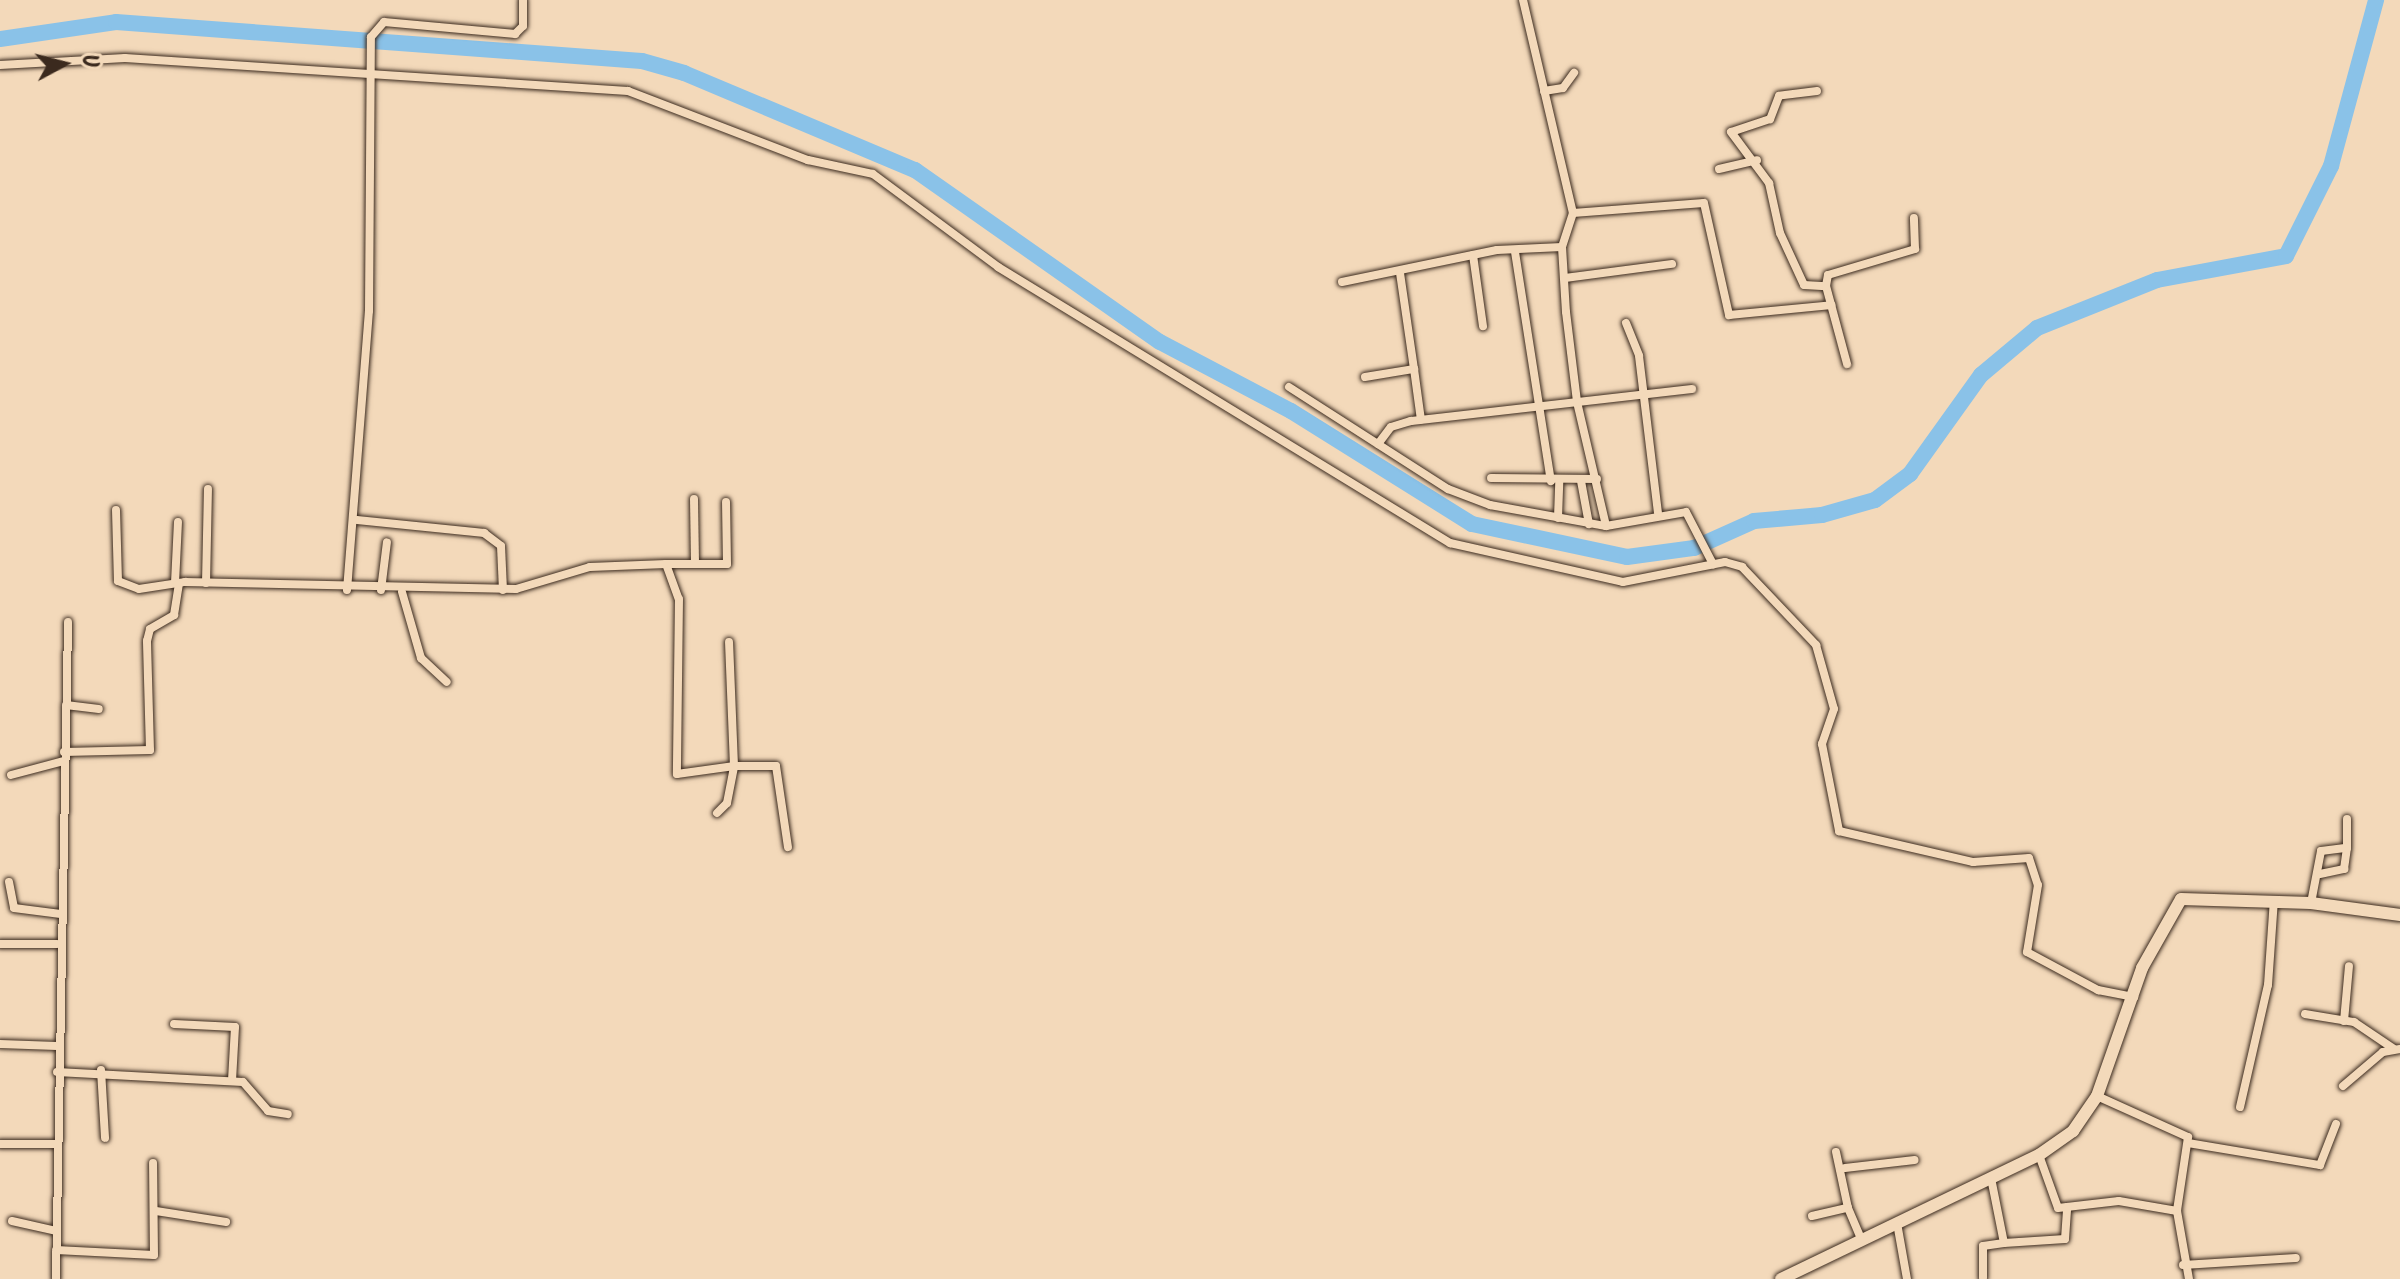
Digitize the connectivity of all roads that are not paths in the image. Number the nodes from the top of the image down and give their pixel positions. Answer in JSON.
{"nodes":[{"id":1,"x":523,"y":0,"type":"edge"},
{"id":2,"x":1523,"y":0,"type":"edge"},
{"id":3,"x":0,"y":65,"type":"edge"},
{"id":4,"x":366,"y":66,"type":"junction"},
{"id":5,"x":1574,"y":73,"type":"dead end"},
{"id":6,"x":1544,"y":91,"type":"junction"},
{"id":7,"x":1817,"y":91,"type":"dead end"},
{"id":8,"x":1757,"y":160,"type":"junction"},
{"id":9,"x":1719,"y":169,"type":"dead end"},
{"id":10,"x":1573,"y":213,"type":"junction"},
{"id":11,"x":1914,"y":218,"type":"dead end"},
{"id":12,"x":1562,"y":247,"type":"junction"},
{"id":13,"x":1515,"y":252,"type":"junction"},
{"id":14,"x":1473,"y":255,"type":"junction"},
{"id":15,"x":1672,"y":264,"type":"dead end"},
{"id":16,"x":1400,"y":273,"type":"junction"},
{"id":17,"x":1565,"y":278,"type":"junction"},
{"id":18,"x":1342,"y":282,"type":"dead end"},
{"id":19,"x":1826,"y":286,"type":"junction"},
{"id":20,"x":1832,"y":305,"type":"junction"},
{"id":21,"x":1626,"y":323,"type":"dead end"},
{"id":22,"x":1483,"y":326,"type":"dead end"},
{"id":23,"x":1847,"y":364,"type":"dead end"},
{"id":24,"x":1414,"y":369,"type":"junction"},
{"id":25,"x":1365,"y":377,"type":"dead end"},
{"id":26,"x":1289,"y":387,"type":"dead end"},
{"id":27,"x":1692,"y":389,"type":"dead end"},
{"id":28,"x":1641,"y":394,"type":"junction"},
{"id":29,"x":1577,"y":402,"type":"junction"},
{"id":30,"x":1543,"y":406,"type":"junction"},
{"id":31,"x":1421,"y":420,"type":"junction"},
{"id":32,"x":1378,"y":444,"type":"junction"},
{"id":33,"x":1491,"y":478,"type":"dead end"},
{"id":34,"x":1597,"y":479,"type":"junction"},
{"id":35,"x":1581,"y":481,"type":"junction"},
{"id":36,"x":1555,"y":482,"type":"junction"},
{"id":37,"x":208,"y":489,"type":"dead end"},
{"id":38,"x":694,"y":499,"type":"dead end"},
{"id":39,"x":726,"y":502,"type":"dead end"},
{"id":40,"x":116,"y":510,"type":"dead end"},
{"id":41,"x":1658,"y":513,"type":"junction"},
{"id":42,"x":1558,"y":518,"type":"junction"},
{"id":43,"x":357,"y":520,"type":"junction"},
{"id":44,"x":178,"y":522,"type":"dead end"},
{"id":45,"x":1589,"y":524,"type":"junction"},
{"id":46,"x":1606,"y":526,"type":"junction"},
{"id":47,"x":387,"y":542,"type":"dead end"},
{"id":48,"x":1710,"y":559,"type":"junction"},
{"id":49,"x":666,"y":564,"type":"junction"},
{"id":50,"x":695,"y":564,"type":"junction"},
{"id":51,"x":206,"y":583,"type":"junction"},
{"id":52,"x":177,"y":584,"type":"junction"},
{"id":53,"x":347,"y":590,"type":"junction"},
{"id":54,"x":381,"y":590,"type":"junction"},
{"id":55,"x":503,"y":590,"type":"junction"},
{"id":56,"x":402,"y":592,"type":"junction"},
{"id":57,"x":68,"y":622,"type":"dead end"},
{"id":58,"x":729,"y":642,"type":"dead end"},
{"id":59,"x":447,"y":682,"type":"dead end"},
{"id":60,"x":66,"y":705,"type":"junction"},
{"id":61,"x":99,"y":709,"type":"dead end"},
{"id":62,"x":64,"y":756,"type":"junction"},
{"id":63,"x":734,"y":766,"type":"junction"},
{"id":64,"x":11,"y":775,"type":"dead end"},
{"id":65,"x":717,"y":813,"type":"dead end"},
{"id":66,"x":2347,"y":819,"type":"dead end"},
{"id":67,"x":788,"y":847,"type":"dead end"},
{"id":68,"x":2347,"y":848,"type":"junction"},
{"id":69,"x":2320,"y":874,"type":"junction"},
{"id":70,"x":9,"y":882,"type":"dead end"},
{"id":71,"x":2274,"y":900,"type":"junction"},
{"id":72,"x":2311,"y":903,"type":"junction"},
{"id":73,"x":61,"y":914,"type":"junction"},
{"id":74,"x":2400,"y":915,"type":"edge"},
{"id":75,"x":0,"y":944,"type":"edge"},
{"id":76,"x":57,"y":944,"type":"junction"},
{"id":77,"x":2349,"y":966,"type":"dead end"},
{"id":78,"x":2134,"y":997,"type":"junction"},
{"id":79,"x":2305,"y":1014,"type":"dead end"},
{"id":80,"x":2344,"y":1021,"type":"junction"},
{"id":81,"x":174,"y":1024,"type":"dead end"},
{"id":82,"x":0,"y":1044,"type":"edge"},
{"id":83,"x":57,"y":1046,"type":"junction"},
{"id":84,"x":2397,"y":1049,"type":"edge"},
{"id":85,"x":101,"y":1070,"type":"junction"},
{"id":86,"x":57,"y":1072,"type":"junction"},
{"id":87,"x":232,"y":1080,"type":"junction"},
{"id":88,"x":2343,"y":1086,"type":"dead end"},
{"id":89,"x":2097,"y":1096,"type":"junction"},
{"id":90,"x":2240,"y":1107,"type":"dead end"},
{"id":91,"x":288,"y":1114,"type":"dead end"},
{"id":92,"x":2336,"y":1124,"type":"dead end"},
{"id":93,"x":105,"y":1138,"type":"dead end"},
{"id":94,"x":2188,"y":1143,"type":"junction"},
{"id":95,"x":0,"y":1144,"type":"edge"},
{"id":96,"x":56,"y":1144,"type":"junction"},
{"id":97,"x":1836,"y":1152,"type":"dead end"},
{"id":98,"x":2039,"y":1155,"type":"junction"},
{"id":99,"x":1915,"y":1160,"type":"dead end"},
{"id":100,"x":153,"y":1163,"type":"dead end"},
{"id":101,"x":1845,"y":1168,"type":"junction"},
{"id":102,"x":1991,"y":1178,"type":"junction"},
{"id":103,"x":2067,"y":1207,"type":"junction"},
{"id":104,"x":1848,"y":1208,"type":"junction"},
{"id":105,"x":156,"y":1211,"type":"junction"},
{"id":106,"x":2177,"y":1211,"type":"junction"},
{"id":107,"x":1812,"y":1216,"type":"dead end"},
{"id":108,"x":12,"y":1221,"type":"dead end"},
{"id":109,"x":226,"y":1222,"type":"dead end"},
{"id":110,"x":1897,"y":1223,"type":"junction"},
{"id":111,"x":56,"y":1231,"type":"junction"},
{"id":112,"x":1862,"y":1241,"type":"junction"},
{"id":113,"x":2004,"y":1243,"type":"junction"},
{"id":114,"x":56,"y":1250,"type":"junction"},
{"id":115,"x":2296,"y":1258,"type":"dead end"},
{"id":116,"x":2183,"y":1265,"type":"junction"},
{"id":117,"x":1983,"y":1278,"type":"edge"},
{"id":118,"x":56,"y":1279,"type":"edge"},
{"id":119,"x":1781,"y":1279,"type":"edge"},
{"id":120,"x":1907,"y":1279,"type":"edge"},
{"id":121,"x":2189,"y":1279,"type":"edge"}],
"edges":[{"from":1,"to":4,"type":"street"},
{"from":2,"to":6,"type":"street"},
{"from":3,"to":4,"type":"street"},
{"from":4,"to":43,"type":"street"},
{"from":4,"to":48,"type":"street"},
{"from":5,"to":6,"type":"street"},
{"from":6,"to":10,"type":"street"},
{"from":7,"to":8,"type":"street"},
{"from":8,"to":9,"type":"street"},
{"from":8,"to":19,"type":"street"},
{"from":10,"to":12,"type":"street"},
{"from":10,"to":20,"type":"street"},
{"from":11,"to":19,"type":"street"},
{"from":12,"to":13,"type":"street"},
{"from":12,"to":17,"type":"street"},
{"from":13,"to":14,"type":"street"},
{"from":13,"to":30,"type":"street"},
{"from":14,"to":16,"type":"street"},
{"from":14,"to":22,"type":"street"},
{"from":15,"to":17,"type":"street"},
{"from":16,"to":18,"type":"street"},
{"from":16,"to":24,"type":"street"},
{"from":17,"to":29,"type":"street"},
{"from":19,"to":20,"type":"street"},
{"from":20,"to":23,"type":"street"},
{"from":21,"to":28,"type":"street"},
{"from":24,"to":25,"type":"street"},
{"from":24,"to":31,"type":"street"},
{"from":26,"to":32,"type":"street"},
{"from":27,"to":28,"type":"street"},
{"from":28,"to":29,"type":"street"},
{"from":28,"to":41,"type":"street"},
{"from":29,"to":30,"type":"street"},
{"from":29,"to":34,"type":"street"},
{"from":30,"to":31,"type":"street"},
{"from":30,"to":36,"type":"street"},
{"from":31,"to":32,"type":"street"},
{"from":32,"to":42,"type":"street"},
{"from":33,"to":36,"type":"street"},
{"from":34,"to":35,"type":"street"},
{"from":34,"to":46,"type":"street"},
{"from":35,"to":36,"type":"street"},
{"from":35,"to":45,"type":"street"},
{"from":36,"to":42,"type":"street"},
{"from":37,"to":51,"type":"street"},
{"from":38,"to":50,"type":"street"},
{"from":39,"to":50,"type":"street"},
{"from":40,"to":52,"type":"street"},
{"from":41,"to":46,"type":"street"},
{"from":41,"to":48,"type":"street"},
{"from":42,"to":45,"type":"street"},
{"from":43,"to":53,"type":"street"},
{"from":43,"to":55,"type":"street"},
{"from":44,"to":52,"type":"street"},
{"from":45,"to":46,"type":"street"},
{"from":47,"to":54,"type":"street"},
{"from":48,"to":78,"type":"street"},
{"from":49,"to":50,"type":"street"},
{"from":49,"to":55,"type":"street"},
{"from":49,"to":63,"type":"street"},
{"from":51,"to":52,"type":"street"},
{"from":51,"to":53,"type":"street"},
{"from":52,"to":62,"type":"street"},
{"from":53,"to":54,"type":"street"},
{"from":54,"to":56,"type":"street"},
{"from":55,"to":56,"type":"street"},
{"from":56,"to":59,"type":"street"},
{"from":57,"to":60,"type":"street"},
{"from":58,"to":63,"type":"street"},
{"from":60,"to":61,"type":"street"},
{"from":60,"to":62,"type":"street"},
{"from":62,"to":64,"type":"street"},
{"from":62,"to":73,"type":"street"},
{"from":63,"to":65,"type":"street"},
{"from":63,"to":67,"type":"street"},
{"from":66,"to":68,"type":"street"},
{"from":68,"to":69,"type":"street"},
{"from":68,"to":69,"type":"street"},
{"from":69,"to":72,"type":"street"},
{"from":70,"to":73,"type":"street"},
{"from":71,"to":72,"type":"street"},
{"from":71,"to":78,"type":"street"},
{"from":71,"to":90,"type":"street"},
{"from":72,"to":74,"type":"street"},
{"from":73,"to":76,"type":"street"},
{"from":75,"to":76,"type":"street"},
{"from":76,"to":83,"type":"street"},
{"from":77,"to":80,"type":"street"},
{"from":78,"to":89,"type":"street"},
{"from":79,"to":80,"type":"street"},
{"from":80,"to":84,"type":"street"},
{"from":81,"to":87,"type":"street"},
{"from":82,"to":83,"type":"street"},
{"from":83,"to":86,"type":"street"},
{"from":84,"to":88,"type":"street"},
{"from":85,"to":86,"type":"street"},
{"from":85,"to":87,"type":"street"},
{"from":85,"to":93,"type":"street"},
{"from":86,"to":96,"type":"street"},
{"from":87,"to":91,"type":"street"},
{"from":89,"to":94,"type":"street"},
{"from":89,"to":98,"type":"street"},
{"from":92,"to":94,"type":"street"},
{"from":94,"to":106,"type":"street"},
{"from":95,"to":96,"type":"street"},
{"from":96,"to":111,"type":"street"},
{"from":97,"to":101,"type":"street"},
{"from":98,"to":102,"type":"street"},
{"from":98,"to":103,"type":"street"},
{"from":99,"to":101,"type":"street"},
{"from":100,"to":105,"type":"street"},
{"from":101,"to":104,"type":"street"},
{"from":102,"to":110,"type":"street"},
{"from":102,"to":113,"type":"street"},
{"from":103,"to":106,"type":"street"},
{"from":103,"to":113,"type":"street"},
{"from":104,"to":107,"type":"street"},
{"from":104,"to":112,"type":"street"},
{"from":105,"to":109,"type":"street"},
{"from":105,"to":114,"type":"street"},
{"from":106,"to":116,"type":"street"},
{"from":108,"to":111,"type":"street"},
{"from":110,"to":112,"type":"street"},
{"from":110,"to":120,"type":"street"},
{"from":111,"to":114,"type":"street"},
{"from":112,"to":119,"type":"street"},
{"from":113,"to":117,"type":"street"},
{"from":114,"to":118,"type":"street"},
{"from":115,"to":116,"type":"street"},
{"from":116,"to":121,"type":"street"}]}
